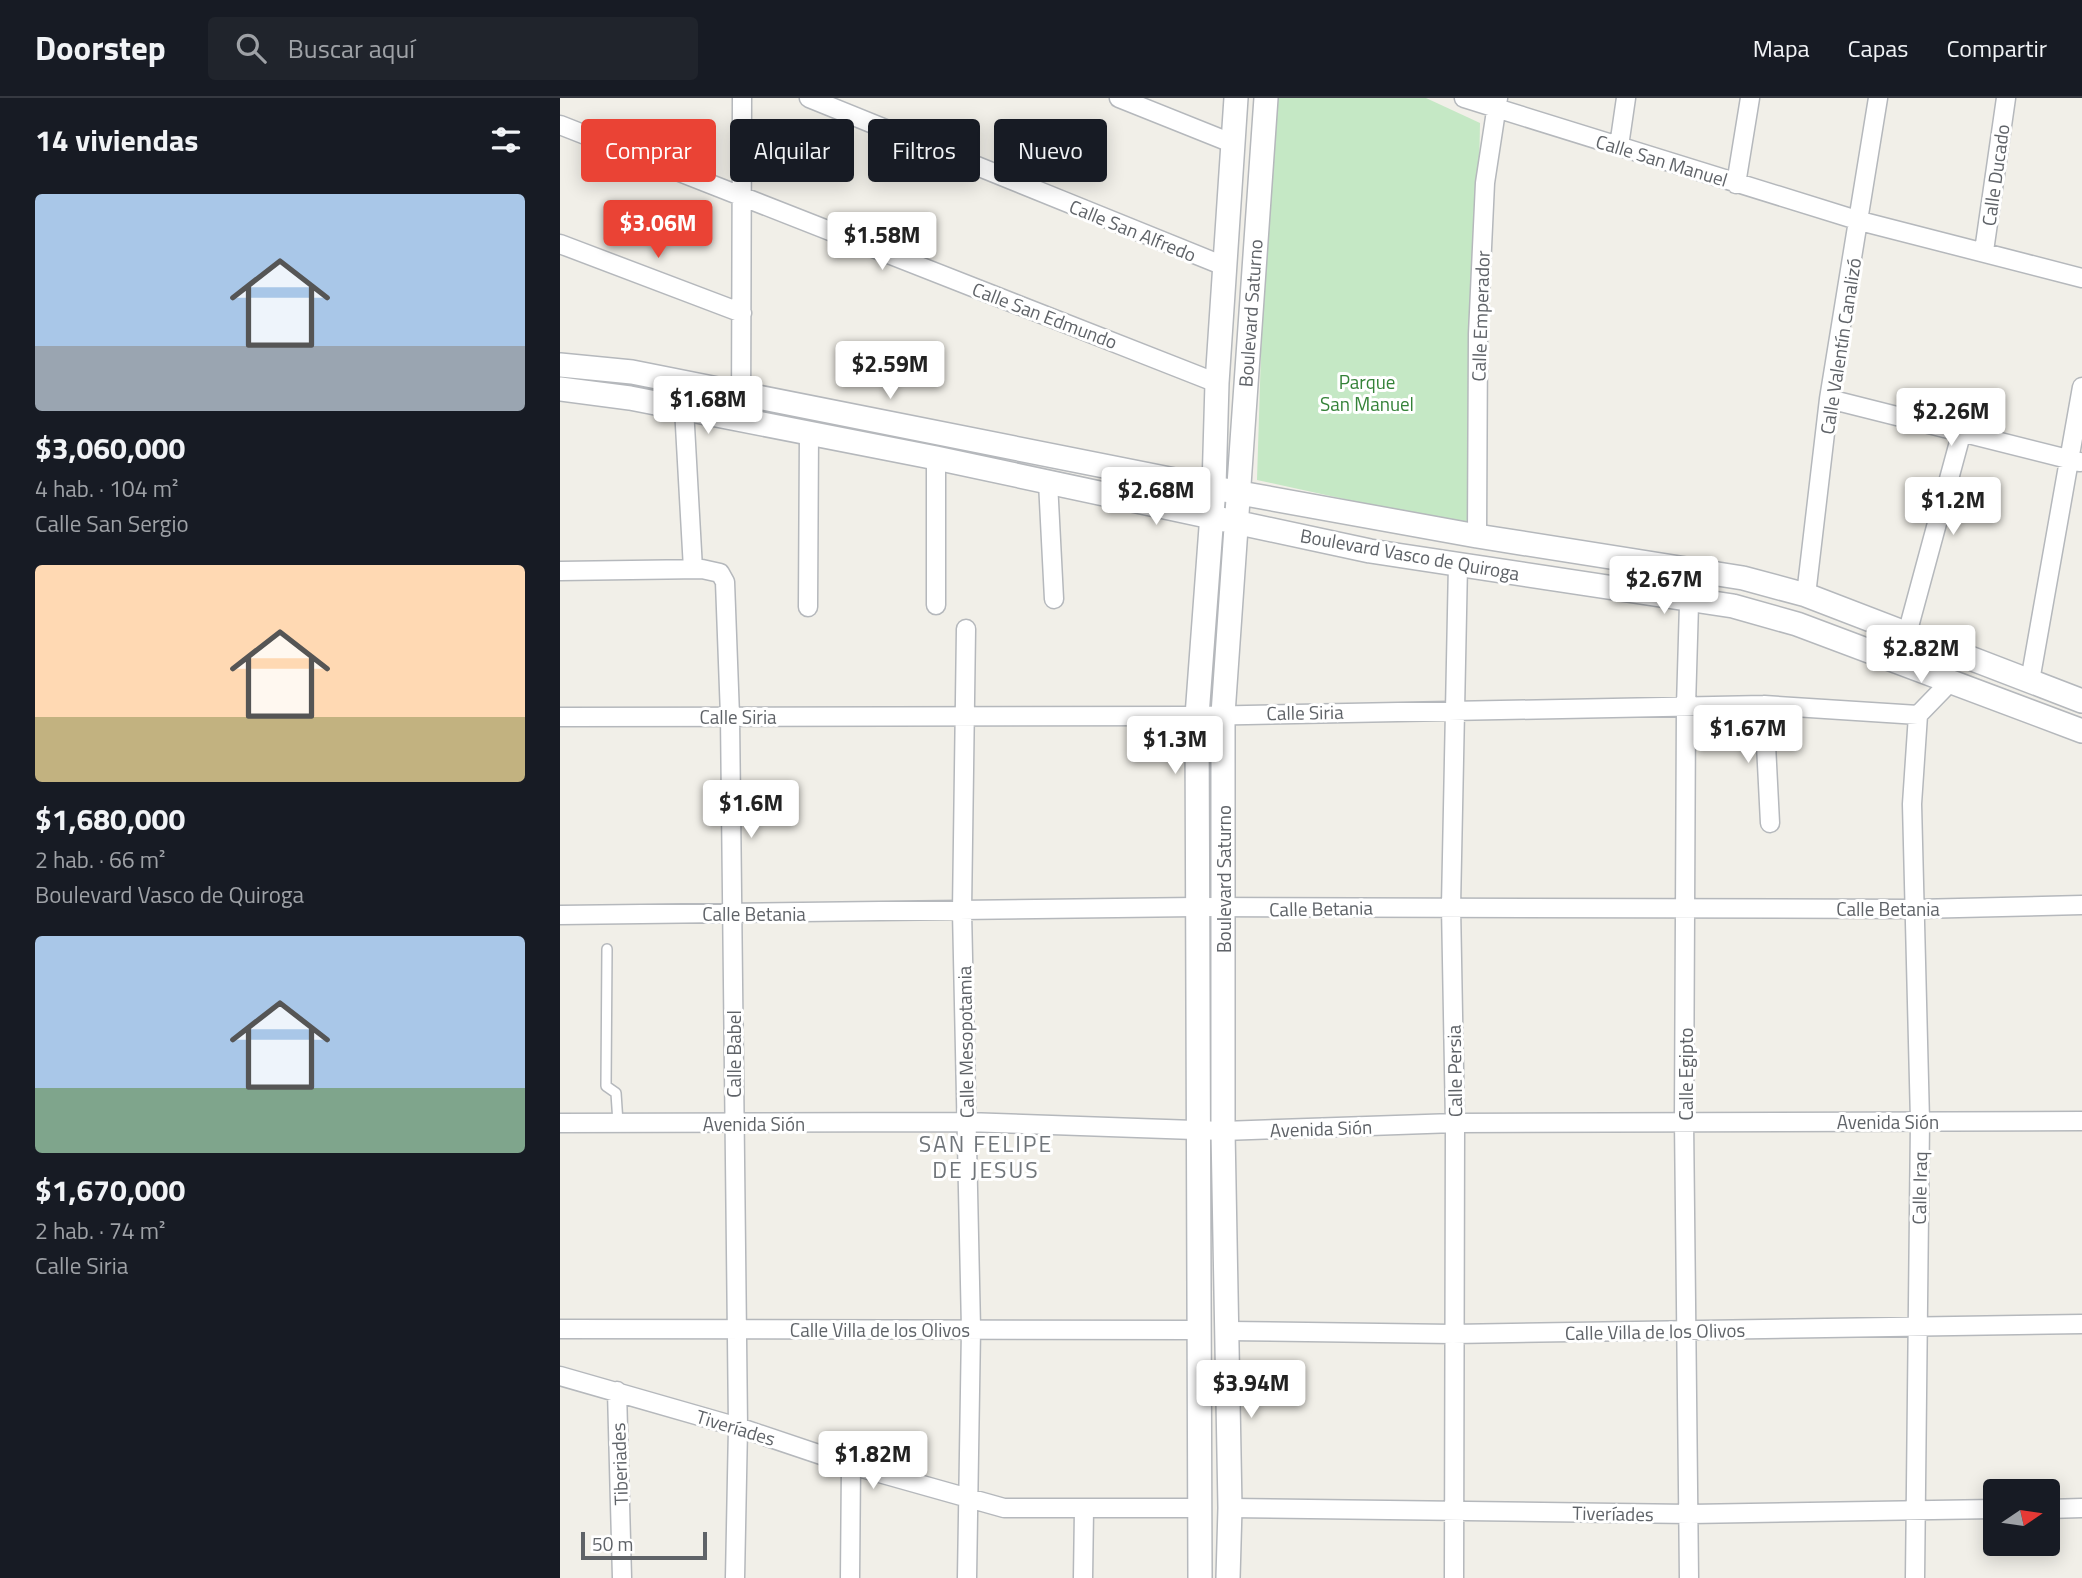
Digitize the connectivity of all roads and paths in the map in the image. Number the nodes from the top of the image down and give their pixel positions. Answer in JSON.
{"nodes":[{"id":1,"x":742,"y":98,"type":"edge"},
{"id":2,"x":809,"y":98,"type":"edge"},
{"id":3,"x":1119,"y":98,"type":"edge"},
{"id":4,"x":1236,"y":98,"type":"edge"},
{"id":5,"x":1266,"y":98,"type":"edge"},
{"id":6,"x":1464,"y":98,"type":"edge"},
{"id":7,"x":1626,"y":98,"type":"edge"},
{"id":8,"x":1750,"y":98,"type":"edge"},
{"id":9,"x":1878,"y":98,"type":"edge"},
{"id":10,"x":2006,"y":98,"type":"edge"},
{"id":11,"x":1497,"y":104,"type":"edge"},
{"id":12,"x":560,"y":125,"type":"edge"},
{"id":13,"x":1234,"y":144,"type":"junction"},
{"id":14,"x":1619,"y":146,"type":"junction"},
{"id":15,"x":1736,"y":184,"type":"junction"},
{"id":16,"x":742,"y":197,"type":"junction"},
{"id":17,"x":1860,"y":221,"type":"junction"},
{"id":18,"x":560,"y":244,"type":"edge"},
{"id":19,"x":1984,"y":251,"type":"junction"},
{"id":20,"x":1224,"y":267,"type":"junction"},
{"id":21,"x":2082,"y":278,"type":"edge"},
{"id":22,"x":742,"y":313,"type":"junction"},
{"id":23,"x":560,"y":365,"type":"edge"},
{"id":24,"x":1217,"y":383,"type":"junction"},
{"id":25,"x":2082,"y":387,"type":"edge"},
{"id":26,"x":560,"y":389,"type":"edge"},
{"id":27,"x":742,"y":393,"type":"junction"},
{"id":28,"x":1829,"y":399,"type":"junction"},
{"id":29,"x":684,"y":408,"type":"junction"},
{"id":30,"x":741,"y":420,"type":"junction"},
{"id":31,"x":1962,"y":431,"type":"junction"},
{"id":32,"x":809,"y":433,"type":"junction"},
{"id":33,"x":936,"y":458,"type":"junction"},
{"id":34,"x":2076,"y":461,"type":"edge"},
{"id":35,"x":1048,"y":482,"type":"junction"},
{"id":36,"x":1214,"y":488,"type":"junction"},
{"id":37,"x":1240,"y":493,"type":"junction"},
{"id":38,"x":1211,"y":516,"type":"junction"},
{"id":39,"x":1239,"y":523,"type":"junction"},
{"id":40,"x":1477,"y":536,"type":"junction"},
{"id":41,"x":1458,"y":564,"type":"junction"},
{"id":42,"x":693,"y":569,"type":"junction"},
{"id":43,"x":1690,"y":569,"type":"junction"},
{"id":44,"x":560,"y":570,"type":"edge"},
{"id":45,"x":1806,"y":595,"type":"junction"},
{"id":46,"x":1689,"y":598,"type":"junction"},
{"id":47,"x":1054,"y":599,"type":"dead end"},
{"id":48,"x":936,"y":605,"type":"dead end"},
{"id":49,"x":808,"y":607,"type":"dead end"},
{"id":50,"x":966,"y":629,"type":"dead end"},
{"id":51,"x":1907,"y":634,"type":"junction"},
{"id":52,"x":1951,"y":681,"type":"junction"},
{"id":53,"x":2030,"y":681,"type":"junction"},
{"id":54,"x":2082,"y":701,"type":"edge"},
{"id":55,"x":1764,"y":705,"type":"junction"},
{"id":56,"x":1686,"y":706,"type":"junction"},
{"id":57,"x":1453,"y":709,"type":"junction"},
{"id":58,"x":1223,"y":714,"type":"junction"},
{"id":59,"x":1918,"y":715,"type":"junction"},
{"id":60,"x":730,"y":716,"type":"junction"},
{"id":61,"x":965,"y":716,"type":"junction"},
{"id":62,"x":1197,"y":716,"type":"junction"},
{"id":63,"x":560,"y":717,"type":"edge"},
{"id":64,"x":2082,"y":732,"type":"edge"},
{"id":65,"x":1770,"y":823,"type":"dead end"},
{"id":66,"x":2082,"y":905,"type":"edge"},
{"id":67,"x":1451,"y":906,"type":"junction"},
{"id":68,"x":1196,"y":907,"type":"junction"},
{"id":69,"x":1685,"y":907,"type":"junction"},
{"id":70,"x":1222,"y":908,"type":"junction"},
{"id":71,"x":1916,"y":909,"type":"junction"},
{"id":72,"x":732,"y":912,"type":"junction"},
{"id":73,"x":962,"y":912,"type":"junction"},
{"id":74,"x":560,"y":915,"type":"edge"},
{"id":75,"x":607,"y":950,"type":"dead end"},
{"id":76,"x":1684,"y":1120,"type":"junction"},
{"id":77,"x":1920,"y":1121,"type":"junction"},
{"id":78,"x":2082,"y":1121,"type":"edge"},
{"id":79,"x":966,"y":1122,"type":"junction"},
{"id":80,"x":560,"y":1123,"type":"edge"},
{"id":81,"x":618,"y":1123,"type":"junction"},
{"id":82,"x":733,"y":1123,"type":"junction"},
{"id":83,"x":1455,"y":1123,"type":"junction"},
{"id":84,"x":1199,"y":1130,"type":"junction"},
{"id":85,"x":1223,"y":1131,"type":"junction"},
{"id":86,"x":1917,"y":1324,"type":"junction"},
{"id":87,"x":2082,"y":1324,"type":"edge"},
{"id":88,"x":560,"y":1329,"type":"edge"},
{"id":89,"x":971,"y":1329,"type":"junction"},
{"id":90,"x":735,"y":1330,"type":"junction"},
{"id":91,"x":1200,"y":1330,"type":"junction"},
{"id":92,"x":1228,"y":1331,"type":"junction"},
{"id":93,"x":1685,"y":1332,"type":"junction"},
{"id":94,"x":1453,"y":1334,"type":"junction"},
{"id":95,"x":560,"y":1376,"type":"edge"},
{"id":96,"x":617,"y":1391,"type":"junction"},
{"id":97,"x":738,"y":1427,"type":"junction"},
{"id":98,"x":851,"y":1465,"type":"junction"},
{"id":99,"x":967,"y":1497,"type":"junction"},
{"id":100,"x":1201,"y":1508,"type":"junction"},
{"id":101,"x":1230,"y":1508,"type":"junction"},
{"id":102,"x":2082,"y":1508,"type":"edge"},
{"id":103,"x":1983,"y":1509,"type":"edge"},
{"id":104,"x":2060,"y":1509,"type":"edge"},
{"id":105,"x":1084,"y":1510,"type":"junction"},
{"id":106,"x":1914,"y":1510,"type":"junction"},
{"id":107,"x":1453,"y":1511,"type":"junction"},
{"id":108,"x":1690,"y":1514,"type":"junction"},
{"id":109,"x":622,"y":1578,"type":"edge"},
{"id":110,"x":735,"y":1578,"type":"edge"},
{"id":111,"x":850,"y":1578,"type":"edge"},
{"id":112,"x":967,"y":1578,"type":"edge"},
{"id":113,"x":1083,"y":1578,"type":"edge"},
{"id":114,"x":1200,"y":1578,"type":"edge"},
{"id":115,"x":1228,"y":1578,"type":"edge"},
{"id":116,"x":1454,"y":1578,"type":"edge"},
{"id":117,"x":1689,"y":1578,"type":"edge"},
{"id":118,"x":1915,"y":1578,"type":"edge"}],
"edges":[{"from":1,"to":16,"type":"street"},
{"from":2,"to":20,"type":"street","name":"Calle San Alfredo"},
{"from":3,"to":13,"type":"street"},
{"from":4,"to":13,"type":"street","name":"Boulevard Saturno"},
{"from":5,"to":37,"type":"street","name":"Boulevard Saturno"},
{"from":6,"to":11,"type":"street","name":"Calle San Manuel"},
{"from":7,"to":14,"type":"street"},
{"from":8,"to":15,"type":"street"},
{"from":9,"to":17,"type":"street","name":"Calle Valentín Canalizó"},
{"from":10,"to":19,"type":"street","name":"Calle Ducado"},
{"from":11,"to":14,"type":"street","name":"Calle San Manuel"},
{"from":11,"to":40,"type":"street","name":"Calle Emperador"},
{"from":12,"to":16,"type":"street","name":"Calle San Edmundo"},
{"from":13,"to":20,"type":"street","name":"Boulevard Saturno"},
{"from":14,"to":15,"type":"street","name":"Calle San Manuel"},
{"from":15,"to":17,"type":"street","name":"Calle San Manuel"},
{"from":16,"to":22,"type":"street"},
{"from":16,"to":24,"type":"street","name":"Calle San Edmundo"},
{"from":17,"to":19,"type":"street","name":"Calle San Manuel"},
{"from":17,"to":28,"type":"street","name":"Calle Valentín Canalizó"},
{"from":18,"to":22,"type":"street"},
{"from":19,"to":21,"type":"street","name":"Calle San Manuel"},
{"from":20,"to":24,"type":"street","name":"Boulevard Saturno"},
{"from":22,"to":27,"type":"street"},
{"from":23,"to":27,"type":"street","name":"Boulevard Vasco de Quiroga"},
{"from":24,"to":36,"type":"street","name":"Boulevard Saturno"},
{"from":25,"to":34,"type":"street"},
{"from":26,"to":29,"type":"street","name":"Boulevard Vasco de Quiroga"},
{"from":27,"to":30,"type":"street"},
{"from":27,"to":36,"type":"street","name":"Boulevard Vasco de Quiroga"},
{"from":28,"to":31,"type":"street"},
{"from":28,"to":45,"type":"street","name":"Calle Valentín Canalizó"},
{"from":29,"to":30,"type":"street","name":"Boulevard Vasco de Quiroga"},
{"from":29,"to":42,"type":"street"},
{"from":30,"to":32,"type":"street","name":"Boulevard Vasco de Quiroga"},
{"from":31,"to":34,"type":"street"},
{"from":31,"to":51,"type":"street"},
{"from":32,"to":33,"type":"street","name":"Boulevard Vasco de Quiroga"},
{"from":32,"to":49,"type":"street"},
{"from":33,"to":35,"type":"street","name":"Boulevard Vasco de Quiroga"},
{"from":33,"to":48,"type":"street"},
{"from":34,"to":53,"type":"street"},
{"from":35,"to":38,"type":"street","name":"Boulevard Vasco de Quiroga"},
{"from":35,"to":47,"type":"street"},
{"from":36,"to":37,"type":"street","name":"Boulevard Vasco de Quiroga"},
{"from":36,"to":38,"type":"street","name":"Boulevard Saturno"},
{"from":37,"to":39,"type":"street","name":"Boulevard Saturno"},
{"from":37,"to":40,"type":"street","name":"Boulevard Vasco de Quiroga"},
{"from":38,"to":39,"type":"street","name":"Boulevard Vasco de Quiroga"},
{"from":38,"to":62,"type":"street","name":"Boulevard Saturno"},
{"from":39,"to":41,"type":"street","name":"Boulevard Vasco de Quiroga"},
{"from":39,"to":58,"type":"street","name":"Boulevard Saturno"},
{"from":40,"to":43,"type":"street","name":"Boulevard Vasco de Quiroga"},
{"from":41,"to":46,"type":"street","name":"Boulevard Vasco de Quiroga"},
{"from":41,"to":57,"type":"street","name":"Calle Persia"},
{"from":42,"to":44,"type":"street"},
{"from":42,"to":60,"type":"street","name":"Calle Babel"},
{"from":43,"to":45,"type":"street","name":"Boulevard Vasco de Quiroga"},
{"from":43,"to":46,"type":"street","name":"Calle Egipto"},
{"from":45,"to":51,"type":"street","name":"Boulevard Vasco de Quiroga"},
{"from":46,"to":52,"type":"street","name":"Boulevard Vasco de Quiroga"},
{"from":46,"to":56,"type":"street","name":"Calle Egipto"},
{"from":50,"to":61,"type":"street","name":"Calle Mesopotamia"},
{"from":51,"to":53,"type":"street","name":"Boulevard Vasco de Quiroga"},
{"from":52,"to":59,"type":"street"},
{"from":52,"to":64,"type":"street","name":"Boulevard Vasco de Quiroga"},
{"from":53,"to":54,"type":"street","name":"Boulevard Vasco de Quiroga"},
{"from":55,"to":56,"type":"street","name":"Calle Siria"},
{"from":55,"to":59,"type":"street","name":"Calle Siria"},
{"from":55,"to":65,"type":"street"},
{"from":56,"to":57,"type":"street","name":"Calle Siria"},
{"from":56,"to":69,"type":"street","name":"Calle Egipto"},
{"from":57,"to":58,"type":"street","name":"Calle Siria"},
{"from":57,"to":67,"type":"street","name":"Calle Persia"},
{"from":58,"to":62,"type":"street","name":"Calle Siria"},
{"from":58,"to":70,"type":"street","name":"Boulevard Saturno"},
{"from":59,"to":71,"type":"street","name":"Calle Iraq"},
{"from":60,"to":61,"type":"street","name":"Calle Siria"},
{"from":60,"to":63,"type":"street","name":"Calle Siria"},
{"from":60,"to":72,"type":"street","name":"Calle Babel"},
{"from":61,"to":62,"type":"street","name":"Calle Siria"},
{"from":61,"to":73,"type":"street","name":"Calle Mesopotamia"},
{"from":62,"to":68,"type":"street","name":"Boulevard Saturno"},
{"from":66,"to":71,"type":"street","name":"Calle Betania"},
{"from":67,"to":69,"type":"street","name":"Calle Betania"},
{"from":67,"to":70,"type":"street","name":"Calle Betania"},
{"from":67,"to":83,"type":"street","name":"Calle Persia"},
{"from":68,"to":70,"type":"street","name":"Calle Betania"},
{"from":68,"to":73,"type":"street","name":"Calle Betania"},
{"from":68,"to":84,"type":"street","name":"Boulevard Saturno"},
{"from":69,"to":71,"type":"street","name":"Calle Betania"},
{"from":69,"to":76,"type":"street","name":"Calle Egipto"},
{"from":70,"to":85,"type":"street","name":"Boulevard Saturno"},
{"from":71,"to":77,"type":"street","name":"Calle Iraq"},
{"from":72,"to":73,"type":"street","name":"Calle Betania"},
{"from":72,"to":74,"type":"street","name":"Calle Betania"},
{"from":72,"to":82,"type":"street","name":"Calle Babel"},
{"from":73,"to":79,"type":"street","name":"Calle Mesopotamia"},
{"from":75,"to":81,"type":"lane"},
{"from":76,"to":77,"type":"street","name":"Avenida Sión"},
{"from":76,"to":83,"type":"street","name":"Avenida Sión"},
{"from":76,"to":93,"type":"street","name":"Calle Egipto"},
{"from":77,"to":78,"type":"street","name":"Avenida Sión"},
{"from":77,"to":86,"type":"street","name":"Calle Iraq"},
{"from":79,"to":82,"type":"street","name":"Avenida Sión"},
{"from":79,"to":84,"type":"street","name":"Avenida Sión"},
{"from":79,"to":89,"type":"street","name":"Calle Mesopotamia"},
{"from":80,"to":81,"type":"street","name":"Avenida Sión"},
{"from":81,"to":82,"type":"street","name":"Avenida Sión"},
{"from":82,"to":90,"type":"street","name":"Calle Babel"},
{"from":83,"to":85,"type":"street","name":"Avenida Sión"},
{"from":83,"to":94,"type":"street","name":"Calle Persia"},
{"from":84,"to":85,"type":"street","name":"Avenida Sión"},
{"from":84,"to":91,"type":"street","name":"Boulevard Saturno"},
{"from":85,"to":92,"type":"street","name":"Boulevard Saturno"},
{"from":86,"to":87,"type":"street","name":"Calle Villa de los Olivos"},
{"from":86,"to":93,"type":"street","name":"Calle Villa de los Olivos"},
{"from":86,"to":106,"type":"street","name":"Calle Iraq"},
{"from":88,"to":90,"type":"street","name":"Calle Villa de los Olivos"},
{"from":89,"to":90,"type":"street","name":"Calle Villa de los Olivos"},
{"from":89,"to":91,"type":"street","name":"Calle Villa de los Olivos"},
{"from":89,"to":99,"type":"street","name":"Calle Mesopotamia"},
{"from":90,"to":97,"type":"street","name":"Calle Babel"},
{"from":91,"to":100,"type":"street","name":"Boulevard Saturno"},
{"from":92,"to":94,"type":"street","name":"Calle Villa de los Olivos"},
{"from":92,"to":101,"type":"street","name":"Boulevard Saturno"},
{"from":93,"to":94,"type":"street","name":"Calle Villa de los Olivos"},
{"from":93,"to":108,"type":"street","name":"Calle Egipto"},
{"from":94,"to":107,"type":"street","name":"Calle Persia"},
{"from":95,"to":96,"type":"street","name":"Tiveríades"},
{"from":96,"to":97,"type":"street","name":"Tiveríades"},
{"from":96,"to":109,"type":"street","name":"Tiberiades"},
{"from":97,"to":98,"type":"street","name":"Tiveríades"},
{"from":97,"to":110,"type":"street","name":"Calle Babel"},
{"from":98,"to":99,"type":"street","name":"Tiveríades"},
{"from":98,"to":111,"type":"street"},
{"from":99,"to":105,"type":"street","name":"Tiveríades"},
{"from":99,"to":112,"type":"street","name":"Calle Mesopotamia"},
{"from":100,"to":105,"type":"street","name":"Tiveríades"},
{"from":100,"to":114,"type":"street","name":"Boulevard Saturno"},
{"from":101,"to":107,"type":"street","name":"Tiveríades"},
{"from":101,"to":115,"type":"street","name":"Boulevard Saturno"},
{"from":102,"to":104,"type":"street"},
{"from":103,"to":106,"type":"street","name":"Tiveríades"},
{"from":105,"to":113,"type":"street"},
{"from":106,"to":108,"type":"street","name":"Tiveríades"},
{"from":106,"to":118,"type":"street","name":"Calle Iraq"},
{"from":107,"to":108,"type":"street","name":"Tiveríades"},
{"from":107,"to":116,"type":"street","name":"Calle Persia"},
{"from":108,"to":117,"type":"street","name":"Calle Egipto"}]}
